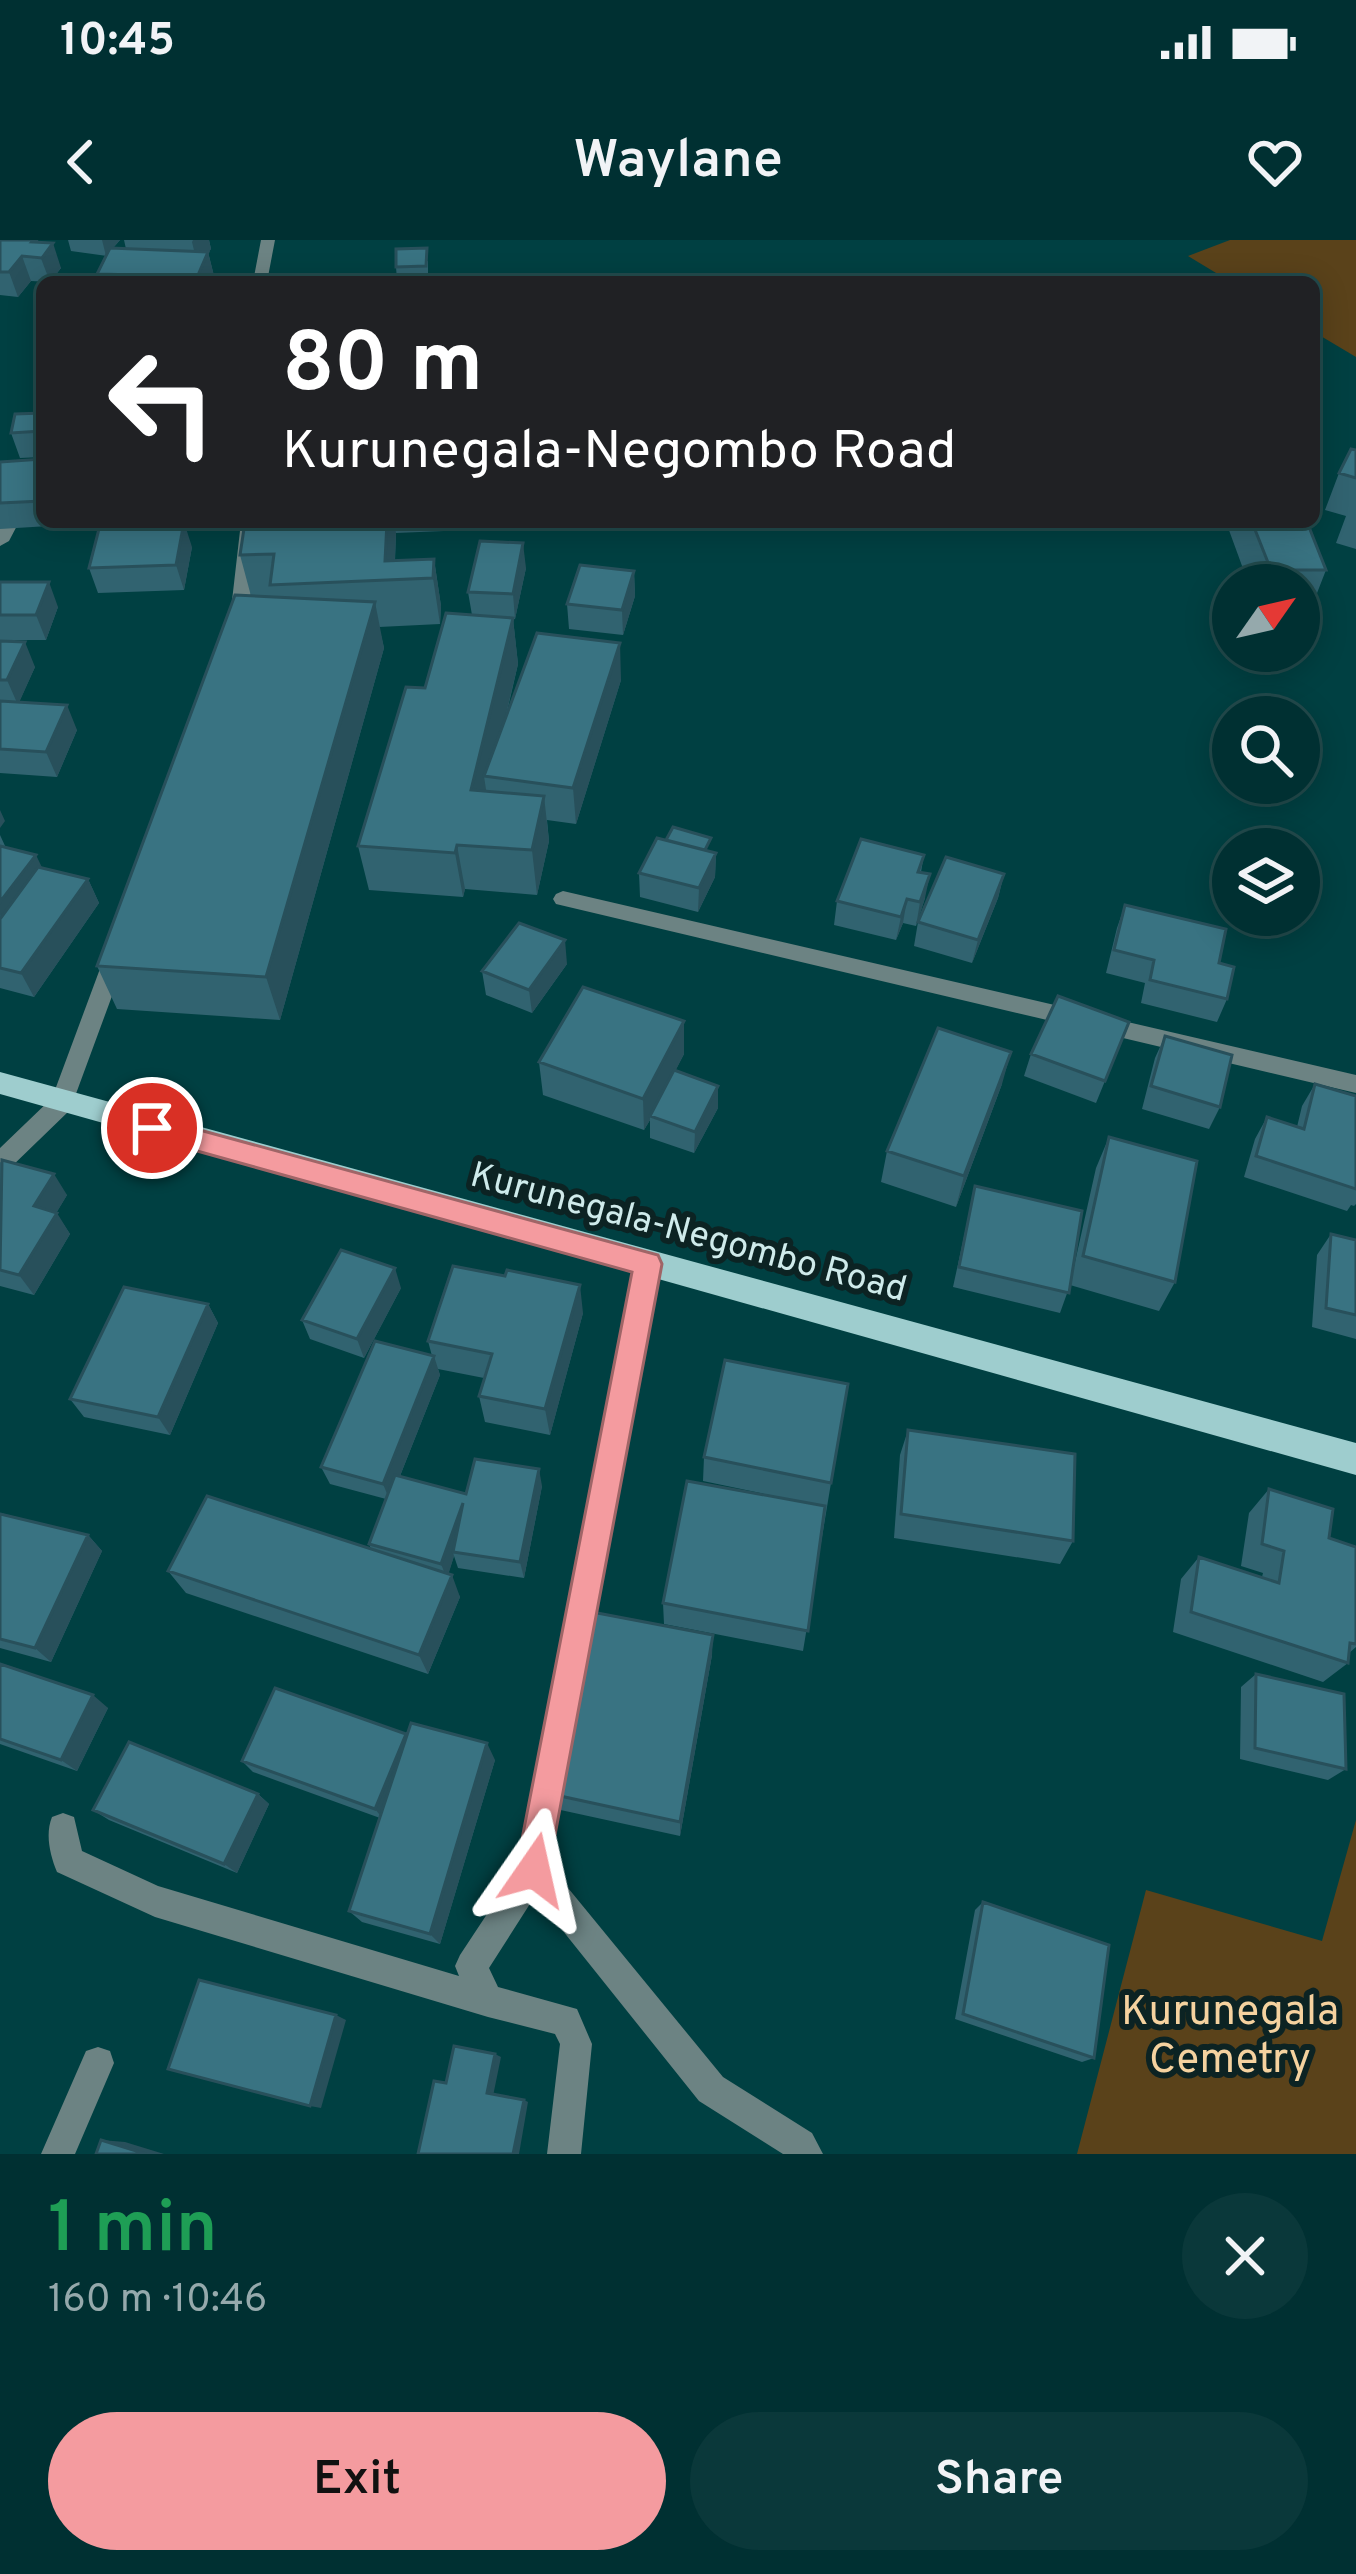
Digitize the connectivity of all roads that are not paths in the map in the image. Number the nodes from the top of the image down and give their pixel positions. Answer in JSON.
{"nodes":[{"id":1,"x":268,"y":240,"type":"edge"},
{"id":2,"x":261,"y":276,"type":"edge"},
{"id":3,"x":36,"y":473,"type":"edge"},
{"id":4,"x":249,"y":528,"type":"edge"},
{"id":5,"x":0,"y":542,"type":"edge"},
{"id":6,"x":229,"y":654,"type":"edge"},
{"id":7,"x":563,"y":899,"type":"dead end"},
{"id":8,"x":122,"y":940,"type":"edge"},
{"id":9,"x":0,"y":1083,"type":"edge"},
{"id":10,"x":1356,"y":1084,"type":"edge"},
{"id":11,"x":62,"y":1103,"type":"junction"},
{"id":12,"x":0,"y":1163,"type":"edge"},
{"id":13,"x":648,"y":1264,"type":"junction"},
{"id":14,"x":1356,"y":1459,"type":"edge"},
{"id":15,"x":63,"y":1828,"type":"dead end"},
{"id":16,"x":534,"y":1870,"type":"junction"},
{"id":17,"x":488,"y":2002,"type":"junction"},
{"id":18,"x":98,"y":2062,"type":"dead end"},
{"id":19,"x":58,"y":2154,"type":"edge"},
{"id":20,"x":564,"y":2154,"type":"edge"},
{"id":21,"x":806,"y":2154,"type":"edge"}],
"edges":[{"from":1,"to":2,"type":"street"},
{"from":3,"to":5,"type":"street"},
{"from":4,"to":6,"type":"street"},
{"from":7,"to":10,"type":"street"},
{"from":8,"to":11,"type":"street"},
{"from":9,"to":11,"type":"main road","name":"Kurunegala-Negombo Road"},
{"from":11,"to":12,"type":"street"},
{"from":11,"to":13,"type":"main road","name":"Kurunegala-Negombo Road"},
{"from":13,"to":14,"type":"main road","name":"Kurunegala-Negombo Road"},
{"from":13,"to":16,"type":"street"},
{"from":15,"to":17,"type":"street"},
{"from":16,"to":17,"type":"street"},
{"from":16,"to":21,"type":"street"},
{"from":17,"to":20,"type":"street"},
{"from":18,"to":19,"type":"street"}]}
